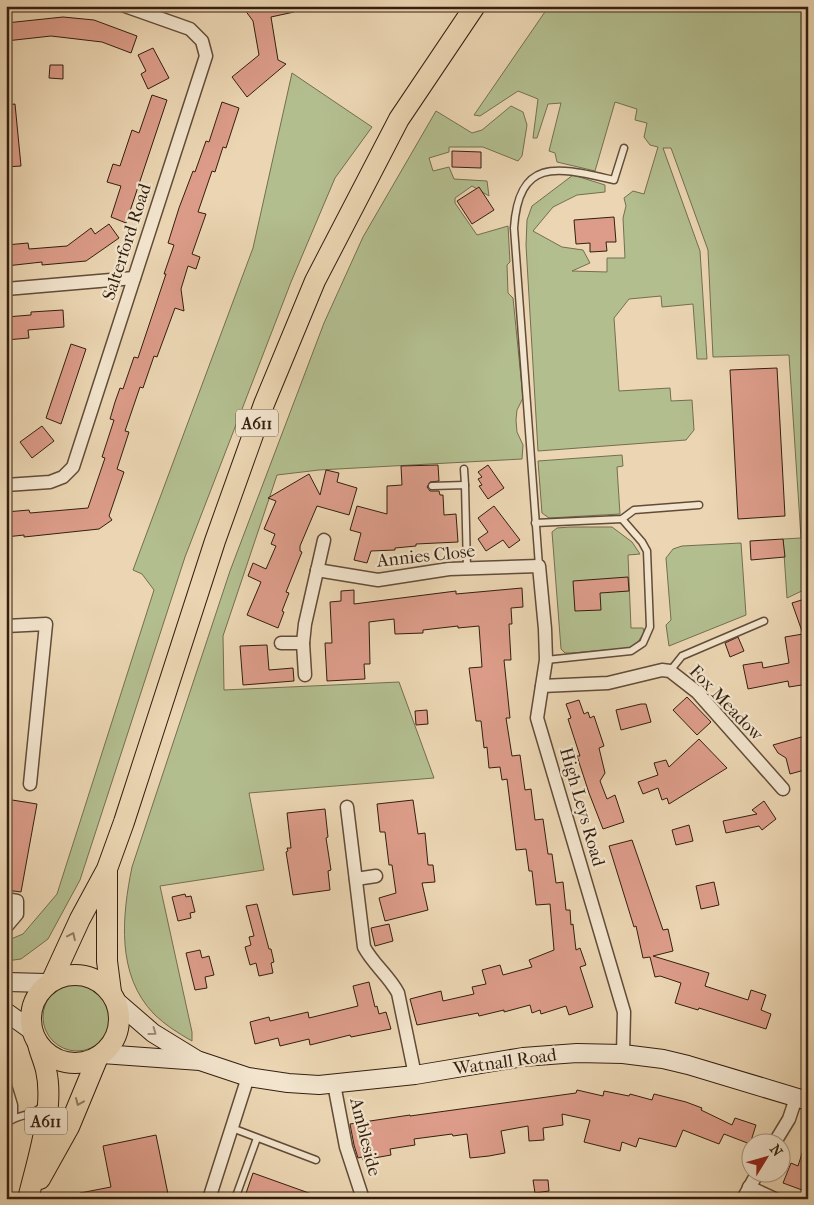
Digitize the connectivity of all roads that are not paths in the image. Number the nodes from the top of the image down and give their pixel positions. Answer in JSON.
{"nodes":[{"id":1,"x":125,"y":6,"type":"edge"},
{"id":2,"x":474,"y":6,"type":"edge"},
{"id":3,"x":624,"y":148,"type":"dead end"},
{"id":4,"x":134,"y":278,"type":"junction"},
{"id":5,"x":6,"y":289,"type":"edge"},
{"id":6,"x":464,"y":469,"type":"dead end"},
{"id":7,"x":6,"y":485,"type":"edge"},
{"id":8,"x":465,"y":485,"type":"junction"},
{"id":9,"x":432,"y":486,"type":"dead end"},
{"id":10,"x":699,"y":505,"type":"dead end"},
{"id":11,"x":622,"y":519,"type":"junction"},
{"id":12,"x":536,"y":523,"type":"junction"},
{"id":13,"x":324,"y":540,"type":"dead end"},
{"id":14,"x":539,"y":566,"type":"junction"},
{"id":15,"x":467,"y":568,"type":"junction"},
{"id":16,"x":317,"y":570,"type":"junction"},
{"id":17,"x":764,"y":621,"type":"dead end"},
{"id":18,"x":6,"y":626,"type":"edge"},
{"id":19,"x":281,"y":643,"type":"dead end"},
{"id":20,"x":302,"y":643,"type":"junction"},
{"id":21,"x":546,"y":660,"type":"junction"},
{"id":22,"x":670,"y":671,"type":"junction"},
{"id":23,"x":305,"y":676,"type":"dead end"},
{"id":24,"x":542,"y":686,"type":"junction"},
{"id":25,"x":30,"y":784,"type":"dead end"},
{"id":26,"x":783,"y":789,"type":"dead end"},
{"id":27,"x":347,"y":807,"type":"dead end"},
{"id":28,"x":107,"y":869,"type":"junction"},
{"id":29,"x":376,"y":876,"type":"dead end"},
{"id":30,"x":356,"y":879,"type":"junction"},
{"id":31,"x":6,"y":899,"type":"edge"},
{"id":32,"x":6,"y":927,"type":"edge"},
{"id":33,"x":50,"y":981,"type":"junction"},
{"id":34,"x":6,"y":982,"type":"edge"},
{"id":35,"x":113,"y":996,"type":"junction"},
{"id":36,"x":6,"y":1012,"type":"edge"},
{"id":37,"x":34,"y":1036,"type":"junction"},
{"id":38,"x":623,"y":1054,"type":"junction"},
{"id":39,"x":100,"y":1055,"type":"junction"},
{"id":40,"x":200,"y":1062,"type":"junction"},
{"id":41,"x":415,"y":1075,"type":"junction"},
{"id":42,"x":248,"y":1077,"type":"junction"},
{"id":43,"x":6,"y":1079,"type":"edge"},
{"id":44,"x":334,"y":1084,"type":"junction"},
{"id":45,"x":802,"y":1099,"type":"edge"},
{"id":46,"x":48,"y":1100,"type":"junction"},
{"id":47,"x":14,"y":1117,"type":"junction"},
{"id":48,"x":6,"y":1124,"type":"edge"},
{"id":49,"x":232,"y":1128,"type":"junction"},
{"id":50,"x":781,"y":1132,"type":"edge"},
{"id":51,"x":257,"y":1138,"type":"junction"},
{"id":52,"x":316,"y":1160,"type":"dead end"},
{"id":53,"x":752,"y":1182,"type":"edge"},
{"id":54,"x":749,"y":1187,"type":"junction"},
{"id":55,"x":29,"y":1199,"type":"edge"},
{"id":56,"x":209,"y":1199,"type":"edge"},
{"id":57,"x":236,"y":1199,"type":"edge"},
{"id":58,"x":363,"y":1199,"type":"edge"},
{"id":59,"x":743,"y":1199,"type":"edge"},
{"id":60,"x":774,"y":1199,"type":"edge"}],
"edges":[{"from":1,"to":4,"type":"street","name":"Salterford Road"},
{"from":2,"to":28,"type":"main road","number":"A611"},
{"from":3,"to":12,"type":"lane"},
{"from":4,"to":5,"type":"street"},
{"from":4,"to":7,"type":"street","name":"Salterford Road"},
{"from":6,"to":8,"type":"lane"},
{"from":8,"to":9,"type":"lane"},
{"from":8,"to":15,"type":"lane"},
{"from":10,"to":11,"type":"lane"},
{"from":11,"to":12,"type":"lane"},
{"from":11,"to":21,"type":"lane"},
{"from":12,"to":14,"type":"lane"},
{"from":13,"to":16,"type":"street"},
{"from":14,"to":15,"type":"street","name":"Annies Close"},
{"from":14,"to":21,"type":"street","name":"High Leys Road"},
{"from":15,"to":16,"type":"street","name":"Annies Close"},
{"from":16,"to":20,"type":"street"},
{"from":17,"to":22,"type":"lane"},
{"from":18,"to":25,"type":"street"},
{"from":19,"to":20,"type":"street"},
{"from":20,"to":23,"type":"street"},
{"from":21,"to":24,"type":"street","name":"High Leys Road"},
{"from":22,"to":24,"type":"street","name":"Fox Meadow"},
{"from":22,"to":26,"type":"street","name":"Fox Meadow"},
{"from":24,"to":38,"type":"street","name":"High Leys Road"},
{"from":27,"to":30,"type":"street"},
{"from":33,"to":28,"type":"main road","number":"A611","one_way":true},
{"from":28,"to":35,"type":"main road","number":"A611"},
{"from":29,"to":30,"type":"street"},
{"from":30,"to":41,"type":"street"},
{"from":31,"to":32,"type":"street"},
{"from":33,"to":34,"type":"main road"},
{"from":33,"to":35,"type":"main road"},
{"from":33,"to":37,"type":"main road"},
{"from":35,"to":39,"type":"main road"},
{"from":35,"to":40,"type":"main road","name":"Watnall Road","one_way":true},
{"from":36,"to":37,"type":"main road"},
{"from":37,"to":39,"type":"main road"},
{"from":37,"to":46,"type":"main road","number":"A611"},
{"from":38,"to":41,"type":"main road","name":"Watnall Road"},
{"from":38,"to":45,"type":"main road","name":"Watnall Road"},
{"from":39,"to":40,"type":"main road","name":"Watnall Road"},
{"from":39,"to":55,"type":"main road","number":"A611","one_way":true},
{"from":40,"to":42,"type":"main road","name":"Watnall Road"},
{"from":41,"to":44,"type":"main road","name":"Watnall Road"},
{"from":42,"to":44,"type":"main road","name":"Watnall Road"},
{"from":42,"to":49,"type":"street"},
{"from":43,"to":47,"type":"lane"},
{"from":44,"to":58,"type":"street","name":"Ambleside"},
{"from":45,"to":50,"type":"street"},
{"from":46,"to":47,"type":"lane"},
{"from":46,"to":55,"type":"main road","number":"A611"},
{"from":47,"to":48,"type":"lane"},
{"from":49,"to":51,"type":"lane"},
{"from":49,"to":56,"type":"street"},
{"from":51,"to":52,"type":"lane"},
{"from":51,"to":57,"type":"lane"},
{"from":53,"to":54,"type":"street"},
{"from":54,"to":59,"type":"street"},
{"from":54,"to":60,"type":"street"}]}
